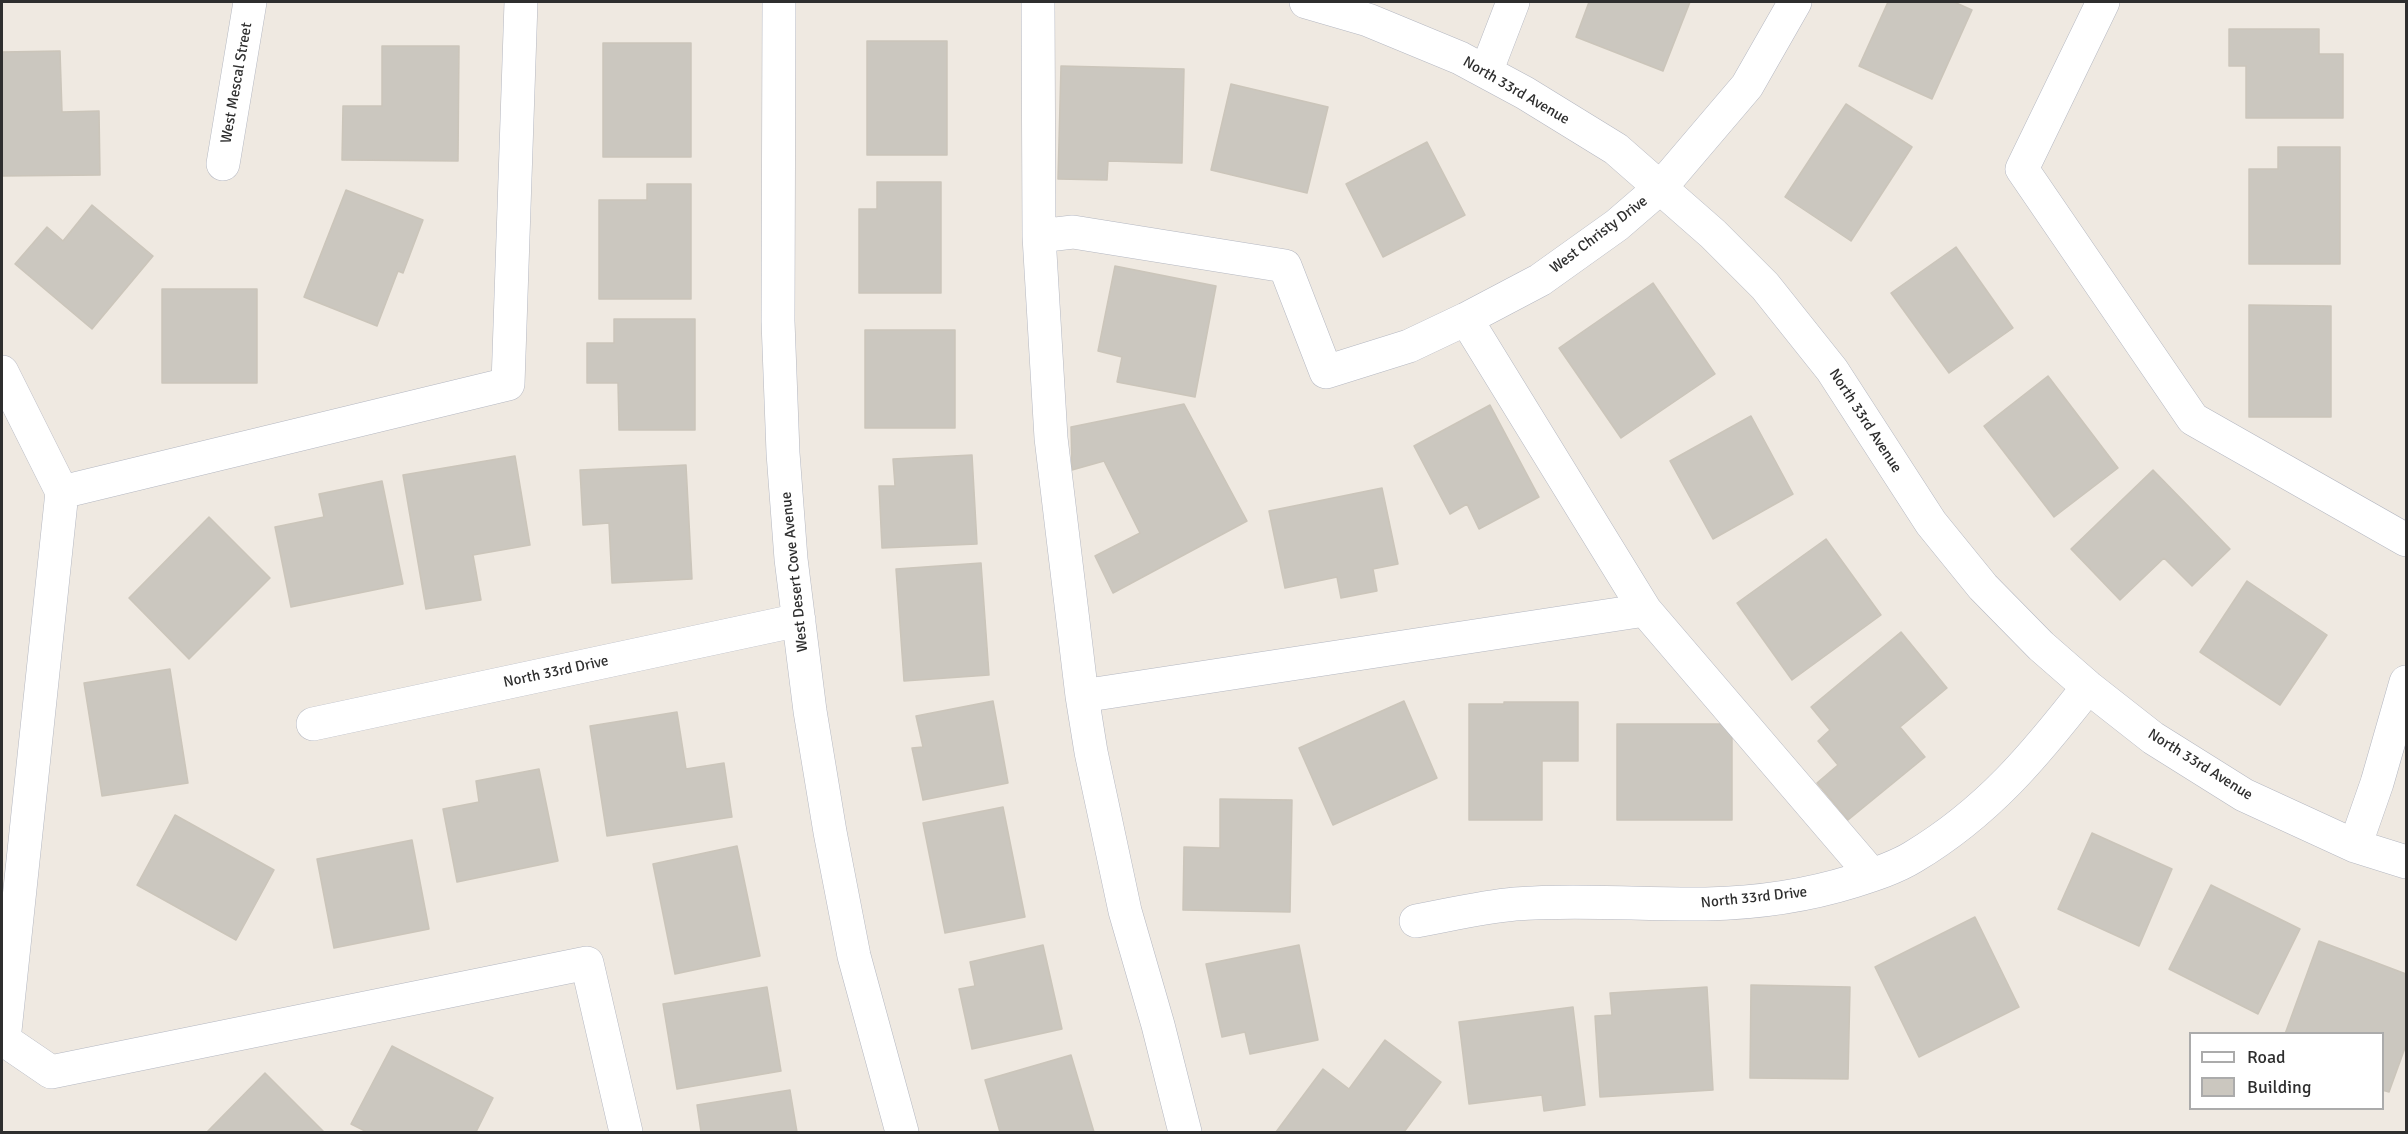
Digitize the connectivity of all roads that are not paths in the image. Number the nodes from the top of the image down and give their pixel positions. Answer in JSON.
{"nodes":[{"id":1,"x":250,"y":2,"type":"edge"},
{"id":2,"x":521,"y":2,"type":"edge"},
{"id":3,"x":778,"y":2,"type":"edge"},
{"id":4,"x":1038,"y":2,"type":"edge"},
{"id":5,"x":1306,"y":2,"type":"edge"},
{"id":6,"x":1513,"y":2,"type":"edge"},
{"id":7,"x":1795,"y":2,"type":"edge"},
{"id":8,"x":2103,"y":2,"type":"edge"},
{"id":9,"x":1486,"y":72,"type":"junction"},
{"id":10,"x":222,"y":164,"type":"dead end"},
{"id":11,"x":1661,"y":187,"type":"junction"},
{"id":12,"x":1039,"y":236,"type":"junction"},
{"id":13,"x":1466,"y":320,"type":"junction"},
{"id":14,"x":2,"y":372,"type":"edge"},
{"id":15,"x":62,"y":492,"type":"junction"},
{"id":16,"x":2406,"y":540,"type":"edge"},
{"id":17,"x":1645,"y":610,"type":"junction"},
{"id":18,"x":799,"y":620,"type":"junction"},
{"id":19,"x":2406,"y":682,"type":"edge"},
{"id":20,"x":2088,"y":687,"type":"junction"},
{"id":21,"x":1082,"y":696,"type":"junction"},
{"id":22,"x":312,"y":724,"type":"dead end"},
{"id":23,"x":2355,"y":846,"type":"junction"},
{"id":24,"x":2406,"y":862,"type":"edge"},
{"id":25,"x":1872,"y":875,"type":"junction"},
{"id":26,"x":1416,"y":921,"type":"dead end"},
{"id":27,"x":626,"y":1132,"type":"edge"},
{"id":28,"x":902,"y":1132,"type":"edge"},
{"id":29,"x":1185,"y":1132,"type":"edge"}],
"edges":[{"from":1,"to":10,"type":"street","name":"West Mescal Street"},
{"from":2,"to":15,"type":"street"},
{"from":3,"to":18,"type":"street","name":"West Desert Cove Avenue"},
{"from":4,"to":12,"type":"street"},
{"from":5,"to":9,"type":"street","name":"North 33rd Avenue"},
{"from":6,"to":9,"type":"street"},
{"from":7,"to":11,"type":"street","name":"West Christy Drive"},
{"from":8,"to":16,"type":"street"},
{"from":9,"to":11,"type":"street","name":"North 33rd Avenue"},
{"from":11,"to":13,"type":"street","name":"West Christy Drive"},
{"from":11,"to":20,"type":"street","name":"North 33rd Avenue"},
{"from":12,"to":13,"type":"street","name":"West Christy Drive"},
{"from":12,"to":21,"type":"street"},
{"from":13,"to":17,"type":"street"},
{"from":14,"to":15,"type":"street"},
{"from":15,"to":27,"type":"street"},
{"from":17,"to":21,"type":"street"},
{"from":17,"to":25,"type":"street"},
{"from":18,"to":22,"type":"street","name":"North 33rd Drive"},
{"from":18,"to":28,"type":"street","name":"West Desert Cove Avenue"},
{"from":19,"to":23,"type":"street"},
{"from":20,"to":23,"type":"street","name":"North 33rd Avenue"},
{"from":20,"to":25,"type":"street","name":"North 33rd Drive"},
{"from":21,"to":29,"type":"street"},
{"from":23,"to":24,"type":"street","name":"North 33rd Avenue"},
{"from":25,"to":26,"type":"street","name":"North 33rd Drive"}]}
